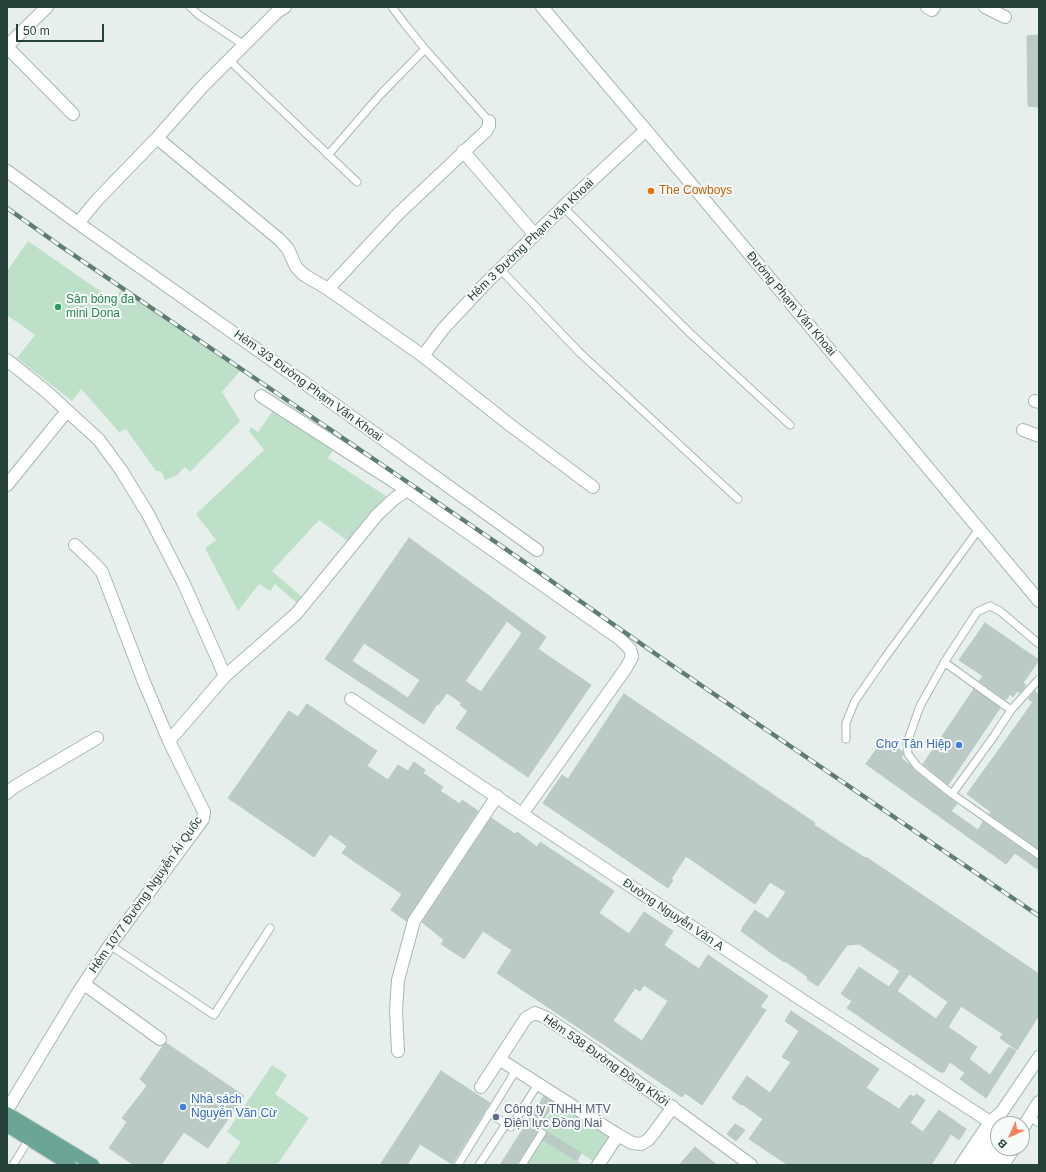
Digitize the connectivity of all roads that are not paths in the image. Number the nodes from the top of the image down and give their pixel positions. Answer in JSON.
{"nodes":[{"id":1,"x":47,"y":7,"type":"edge"},
{"id":2,"x":190,"y":7,"type":"edge"},
{"id":3,"x":285,"y":7,"type":"edge"},
{"id":4,"x":392,"y":7,"type":"edge"},
{"id":5,"x":542,"y":7,"type":"edge"},
{"id":6,"x":927,"y":7,"type":"edge"},
{"id":7,"x":934,"y":7,"type":"edge"},
{"id":8,"x":985,"y":7,"type":"edge"},
{"id":9,"x":1005,"y":16,"type":"dead end"},
{"id":10,"x":244,"y":45,"type":"junction"},
{"id":11,"x":7,"y":46,"type":"edge"},
{"id":12,"x":425,"y":49,"type":"junction"},
{"id":13,"x":229,"y":60,"type":"junction"},
{"id":14,"x":73,"y":114,"type":"dead end"},
{"id":15,"x":489,"y":121,"type":"joint"},
{"id":16,"x":646,"y":130,"type":"junction"},
{"id":17,"x":157,"y":138,"type":"junction"},
{"id":18,"x":464,"y":152,"type":"junction"},
{"id":19,"x":328,"y":155,"type":"junction"},
{"id":20,"x":7,"y":171,"type":"edge"},
{"id":21,"x":357,"y":182,"type":"dead end"},
{"id":22,"x":563,"y":207,"type":"junction"},
{"id":23,"x":78,"y":223,"type":"junction"},
{"id":24,"x":535,"y":235,"type":"junction"},
{"id":25,"x":500,"y":269,"type":"junction"},
{"id":26,"x":328,"y":289,"type":"junction"},
{"id":27,"x":423,"y":356,"type":"junction"},
{"id":28,"x":7,"y":360,"type":"edge"},
{"id":29,"x":261,"y":396,"type":"dead end"},
{"id":30,"x":67,"y":411,"type":"junction"},
{"id":31,"x":790,"y":425,"type":"dead end"},
{"id":32,"x":1023,"y":430,"type":"dead end"},
{"id":33,"x":1039,"y":436,"type":"edge"},
{"id":34,"x":7,"y":485,"type":"edge"},
{"id":35,"x":593,"y":487,"type":"dead end"},
{"id":36,"x":407,"y":490,"type":"junction"},
{"id":37,"x":738,"y":499,"type":"dead end"},
{"id":38,"x":979,"y":529,"type":"junction"},
{"id":39,"x":75,"y":545,"type":"dead end"},
{"id":40,"x":537,"y":550,"type":"dead end"},
{"id":41,"x":1039,"y":601,"type":"edge"},
{"id":42,"x":1039,"y":644,"type":"edge"},
{"id":43,"x":944,"y":662,"type":"junction"},
{"id":44,"x":225,"y":676,"type":"junction"},
{"id":45,"x":1038,"y":682,"type":"edge"},
{"id":46,"x":351,"y":699,"type":"dead end"},
{"id":47,"x":1011,"y":710,"type":"junction"},
{"id":48,"x":97,"y":738,"type":"dead end"},
{"id":49,"x":846,"y":739,"type":"dead end"},
{"id":50,"x":169,"y":741,"type":"junction"},
{"id":51,"x":7,"y":793,"type":"edge"},
{"id":52,"x":952,"y":794,"type":"junction"},
{"id":53,"x":497,"y":796,"type":"junction"},
{"id":54,"x":522,"y":814,"type":"junction"},
{"id":55,"x":1039,"y":855,"type":"edge"},
{"id":56,"x":270,"y":928,"type":"dead end"},
{"id":57,"x":110,"y":944,"type":"junction"},
{"id":58,"x":84,"y":984,"type":"junction"},
{"id":59,"x":160,"y":1039,"type":"dead end"},
{"id":60,"x":398,"y":1051,"type":"dead end"},
{"id":61,"x":1039,"y":1058,"type":"edge"},
{"id":62,"x":499,"y":1059,"type":"junction"},
{"id":63,"x":516,"y":1070,"type":"junction"},
{"id":64,"x":538,"y":1084,"type":"junction"},
{"id":65,"x":481,"y":1087,"type":"dead end"},
{"id":66,"x":1039,"y":1102,"type":"edge"},
{"id":67,"x":673,"y":1107,"type":"junction"},
{"id":68,"x":7,"y":1110,"type":"edge"},
{"id":69,"x":7,"y":1113,"type":"edge"},
{"id":70,"x":489,"y":1113,"type":"junction"},
{"id":71,"x":1002,"y":1116,"type":"edge"},
{"id":72,"x":990,"y":1119,"type":"edge"},
{"id":73,"x":1034,"y":1120,"type":"edge"},
{"id":74,"x":506,"y":1124,"type":"junction"},
{"id":75,"x":7,"y":1126,"type":"edge"},
{"id":76,"x":990,"y":1131,"type":"edge"},
{"id":77,"x":542,"y":1133,"type":"dead end"},
{"id":78,"x":31,"y":1135,"type":"junction"},
{"id":79,"x":618,"y":1135,"type":"junction"},
{"id":80,"x":990,"y":1136,"type":"edge"},
{"id":81,"x":995,"y":1156,"type":"edge"},
{"id":82,"x":1009,"y":1156,"type":"edge"},
{"id":83,"x":459,"y":1163,"type":"edge"},
{"id":84,"x":13,"y":1165,"type":"edge"},
{"id":85,"x":70,"y":1165,"type":"edge"},
{"id":86,"x":93,"y":1165,"type":"edge"},
{"id":87,"x":468,"y":1165,"type":"edge"},
{"id":88,"x":479,"y":1165,"type":"edge"},
{"id":89,"x":522,"y":1165,"type":"edge"},
{"id":90,"x":598,"y":1165,"type":"edge"},
{"id":91,"x":751,"y":1165,"type":"edge"},
{"id":92,"x":961,"y":1165,"type":"edge"},
{"id":93,"x":975,"y":1165,"type":"edge"},
{"id":94,"x":989,"y":1165,"type":"edge"},
{"id":95,"x":1003,"y":1165,"type":"edge"}],
"edges":[{"from":1,"to":11,"type":"street"},
{"from":2,"to":10,"type":"lane"},
{"from":3,"to":10,"type":"street"},
{"from":4,"to":12,"type":"lane"},
{"from":5,"to":16,"type":"street","name":"Đường Phạm Văn Khoai"},
{"from":6,"to":7,"type":"street"},
{"from":8,"to":9,"type":"street"},
{"from":10,"to":13,"type":"street"},
{"from":11,"to":14,"type":"street"},
{"from":12,"to":15,"type":"lane"},
{"from":12,"to":19,"type":"lane"},
{"from":13,"to":17,"type":"street"},
{"from":13,"to":19,"type":"lane"},
{"from":15,"to":18,"type":"street"},
{"from":16,"to":22,"type":"street","name":"Hẻm 3 Đường Phạm Văn Khoai"},
{"from":16,"to":38,"type":"street","name":"Đường Phạm Văn Khoai"},
{"from":17,"to":23,"type":"street"},
{"from":17,"to":26,"type":"street"},
{"from":18,"to":24,"type":"street"},
{"from":18,"to":26,"type":"street"},
{"from":19,"to":21,"type":"lane"},
{"from":20,"to":23,"type":"street","name":"Hẻm 3/3 Đường Phạm Văn Khoai"},
{"from":22,"to":24,"type":"street","name":"Hẻm 3 Đường Phạm Văn Khoai"},
{"from":22,"to":31,"type":"lane"},
{"from":23,"to":40,"type":"street","name":"Hẻm 3/3 Đường Phạm Văn Khoai"},
{"from":24,"to":25,"type":"street","name":"Hẻm 3 Đường Phạm Văn Khoai"},
{"from":25,"to":27,"type":"street","name":"Hẻm 3 Đường Phạm Văn Khoai"},
{"from":25,"to":37,"type":"lane"},
{"from":26,"to":27,"type":"street"},
{"from":27,"to":35,"type":"street"},
{"from":28,"to":30,"type":"street"},
{"from":29,"to":36,"type":"street"},
{"from":30,"to":34,"type":"street"},
{"from":30,"to":44,"type":"street"},
{"from":32,"to":33,"type":"street"},
{"from":36,"to":44,"type":"street"},
{"from":36,"to":54,"type":"street"},
{"from":38,"to":41,"type":"street","name":"Đường Phạm Văn Khoai"},
{"from":38,"to":49,"type":"lane"},
{"from":39,"to":50,"type":"street","name":"Hẻm 1077 Đường Nguyễn Ái Quốc"},
{"from":42,"to":43,"type":"lane"},
{"from":43,"to":47,"type":"lane"},
{"from":43,"to":52,"type":"lane"},
{"from":44,"to":50,"type":"street"},
{"from":45,"to":47,"type":"lane"},
{"from":46,"to":53,"type":"street","name":"Đường Nguyễn Văn A"},
{"from":47,"to":52,"type":"lane"},
{"from":48,"to":51,"type":"street"},
{"from":50,"to":57,"type":"street","name":"Hẻm 1077 Đường Nguyễn Ái Quốc"},
{"from":52,"to":55,"type":"lane"},
{"from":53,"to":54,"type":"street","name":"Đường Nguyễn Văn A"},
{"from":53,"to":60,"type":"street"},
{"from":54,"to":72,"type":"street","name":"Đường Nguyễn Văn A"},
{"from":56,"to":57,"type":"lane"},
{"from":57,"to":58,"type":"street","name":"Hẻm 1077 Đường Nguyễn Ái Quốc"},
{"from":58,"to":59,"type":"street"},
{"from":58,"to":68,"type":"street","name":"Hẻm 1077 Đường Nguyễn Ái Quốc"},
{"from":61,"to":71,"type":"street"},
{"from":62,"to":63,"type":"street"},
{"from":62,"to":65,"type":"street","name":"Hẻm 538 Đường Đồng Khởi"},
{"from":62,"to":67,"type":"street","name":"Hẻm 538 Đường Đồng Khởi"},
{"from":63,"to":64,"type":"street"},
{"from":63,"to":70,"type":"lane"},
{"from":64,"to":74,"type":"lane"},
{"from":64,"to":79,"type":"street"},
{"from":66,"to":73,"type":"street"},
{"from":67,"to":79,"type":"street"},
{"from":67,"to":91,"type":"street","name":"Hẻm 538 Đường Đồng Khởi"},
{"from":69,"to":78,"type":"main road"},
{"from":70,"to":74,"type":"lane"},
{"from":70,"to":83,"type":"lane"},
{"from":74,"to":88,"type":"lane"},
{"from":75,"to":78,"type":"main road"},
{"from":76,"to":92,"type":"street"},
{"from":77,"to":89,"type":"lane"},
{"from":78,"to":84,"type":"lane"},
{"from":78,"to":85,"type":"main road"},
{"from":78,"to":86,"type":"main road"},
{"from":79,"to":90,"type":"street"},
{"from":80,"to":93,"type":"street"},
{"from":81,"to":94,"type":"street"},
{"from":82,"to":95,"type":"street"},
{"from":83,"to":87,"type":"lane"}]}
